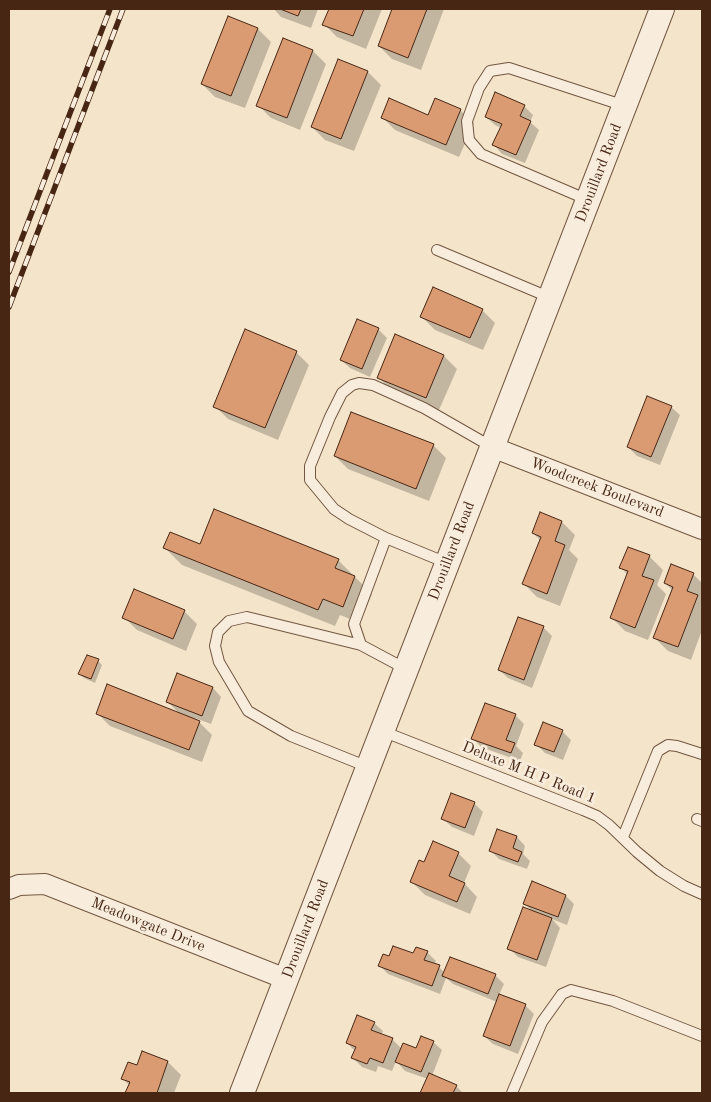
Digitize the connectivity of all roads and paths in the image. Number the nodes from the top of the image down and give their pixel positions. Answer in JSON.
{"nodes":[{"id":1,"x":662,"y":9,"type":"edge"},
{"id":2,"x":625,"y":106,"type":"junction"},
{"id":3,"x":588,"y":200,"type":"junction"},
{"id":4,"x":437,"y":250,"type":"dead end"},
{"id":5,"x":551,"y":298,"type":"junction"},
{"id":6,"x":492,"y":447,"type":"junction"},
{"id":7,"x":702,"y":529,"type":"edge"},
{"id":8,"x":386,"y":538,"type":"junction"},
{"id":9,"x":447,"y":563,"type":"junction"},
{"id":10,"x":361,"y":645,"type":"junction"},
{"id":11,"x":406,"y":669,"type":"junction"},
{"id":12,"x":382,"y":730,"type":"junction"},
{"id":13,"x":702,"y":754,"type":"edge"},
{"id":14,"x":368,"y":767,"type":"junction"},
{"id":15,"x":623,"y":837,"type":"junction"},
{"id":16,"x":9,"y":889,"type":"edge"},
{"id":17,"x":702,"y":894,"type":"edge"},
{"id":18,"x":286,"y":979,"type":"junction"},
{"id":19,"x":702,"y":1036,"type":"edge"},
{"id":20,"x":249,"y":1091,"type":"edge"},
{"id":21,"x":512,"y":1093,"type":"edge"}],
"edges":[{"from":1,"to":2,"type":"street","name":"Drouillard Road"},
{"from":2,"to":3,"type":"street","name":"Drouillard Road"},
{"from":2,"to":3,"type":"lane"},
{"from":3,"to":5,"type":"street","name":"Drouillard Road"},
{"from":4,"to":5,"type":"lane"},
{"from":5,"to":6,"type":"street","name":"Drouillard Road"},
{"from":6,"to":7,"type":"street","name":"Woodcreek Boulevard"},
{"from":6,"to":8,"type":"lane"},
{"from":6,"to":9,"type":"street","name":"Drouillard Road"},
{"from":8,"to":9,"type":"lane"},
{"from":8,"to":10,"type":"lane"},
{"from":9,"to":11,"type":"street","name":"Drouillard Road"},
{"from":10,"to":11,"type":"lane"},
{"from":10,"to":14,"type":"lane"},
{"from":11,"to":12,"type":"street","name":"Drouillard Road"},
{"from":12,"to":14,"type":"street","name":"Drouillard Road"},
{"from":12,"to":15,"type":"lane","name":"Deluxe M H P Road 1"},
{"from":13,"to":15,"type":"lane"},
{"from":14,"to":18,"type":"street","name":"Drouillard Road"},
{"from":15,"to":17,"type":"lane","name":"Deluxe M H P Road 1"},
{"from":16,"to":18,"type":"street","name":"Meadowgate Drive"},
{"from":18,"to":20,"type":"street","name":"Drouillard Road"},
{"from":19,"to":21,"type":"lane"}]}
